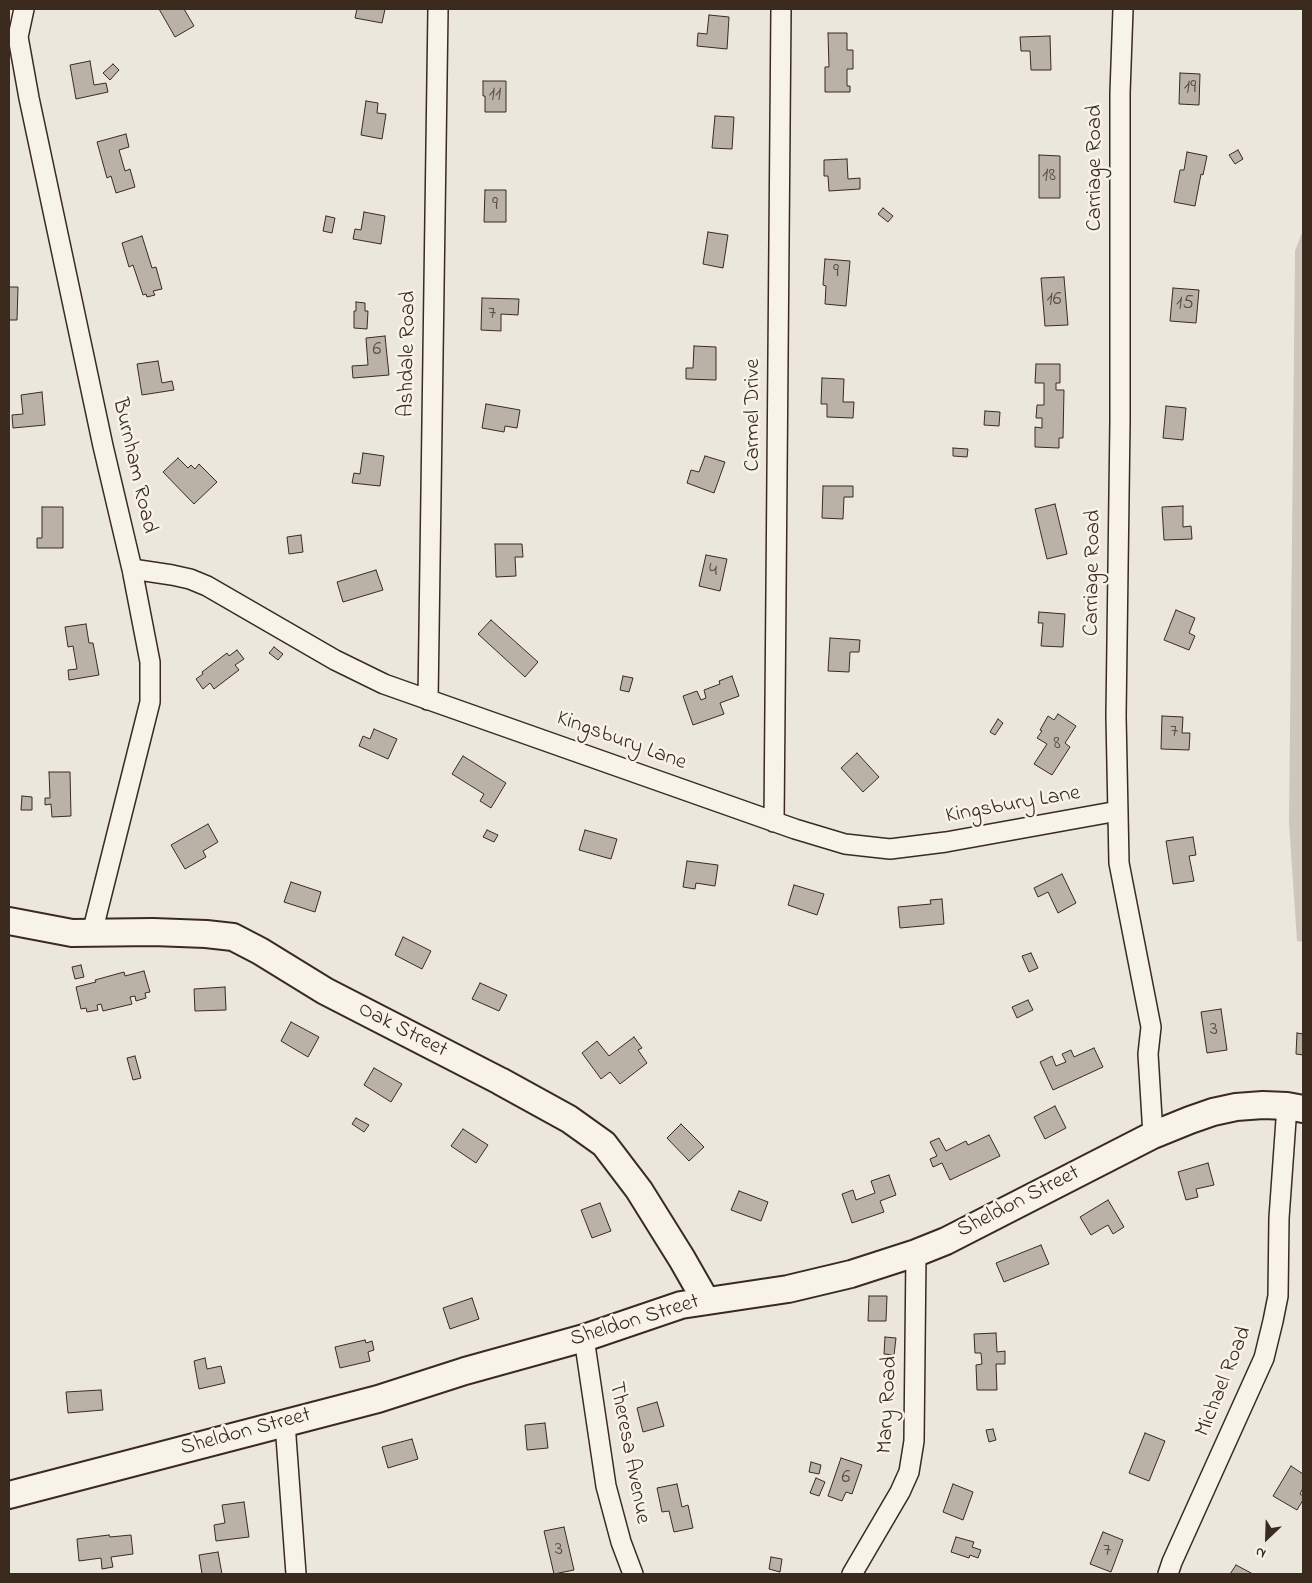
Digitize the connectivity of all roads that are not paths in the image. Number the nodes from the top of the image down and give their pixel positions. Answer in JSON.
{"nodes":[{"id":1,"x":24,"y":9,"type":"edge"},
{"id":2,"x":438,"y":9,"type":"edge"},
{"id":3,"x":781,"y":9,"type":"edge"},
{"id":4,"x":1123,"y":9,"type":"edge"},
{"id":5,"x":132,"y":569,"type":"junction"},
{"id":6,"x":428,"y":700,"type":"junction"},
{"id":7,"x":1118,"y":810,"type":"junction"},
{"id":8,"x":774,"y":822,"type":"junction"},
{"id":9,"x":9,"y":921,"type":"edge"},
{"id":10,"x":92,"y":933,"type":"junction"},
{"id":11,"x":1295,"y":1107,"type":"edge"},
{"id":12,"x":1153,"y":1135,"type":"junction"},
{"id":13,"x":916,"y":1254,"type":"junction"},
{"id":14,"x":706,"y":1301,"type":"junction"},
{"id":15,"x":584,"y":1338,"type":"junction"},
{"id":16,"x":285,"y":1423,"type":"junction"},
{"id":17,"x":9,"y":1495,"type":"edge"},
{"id":18,"x":296,"y":1574,"type":"edge"},
{"id":19,"x":633,"y":1574,"type":"edge"},
{"id":20,"x":852,"y":1574,"type":"edge"},
{"id":21,"x":1168,"y":1574,"type":"edge"}],
"edges":[{"from":1,"to":5,"type":"street","name":"Burnham Road"},
{"from":2,"to":6,"type":"street","name":"Ashdale Road"},
{"from":3,"to":8,"type":"street","name":"Carmel Drive"},
{"from":4,"to":7,"type":"street","name":"Carriage Road"},
{"from":5,"to":6,"type":"street","name":"Kingsbury Lane"},
{"from":5,"to":10,"type":"street","name":"Burnham Road"},
{"from":6,"to":8,"type":"street","name":"Kingsbury Lane"},
{"from":7,"to":8,"type":"street","name":"Kingsbury Lane"},
{"from":7,"to":12,"type":"street","name":"Carriage Road"},
{"from":9,"to":10,"type":"street","name":"Oak Street"},
{"from":10,"to":14,"type":"street","name":"Oak Street"},
{"from":11,"to":12,"type":"street","name":"Sheldon Street"},
{"from":11,"to":21,"type":"street","name":"Michael Road"},
{"from":12,"to":13,"type":"street","name":"Sheldon Street"},
{"from":13,"to":14,"type":"street","name":"Sheldon Street"},
{"from":13,"to":20,"type":"street","name":"Mary Road"},
{"from":14,"to":15,"type":"street","name":"Sheldon Street"},
{"from":15,"to":16,"type":"street","name":"Sheldon Street"},
{"from":15,"to":19,"type":"street","name":"Theresa Avenue"},
{"from":16,"to":17,"type":"street","name":"Sheldon Street"},
{"from":16,"to":18,"type":"street"}]}
